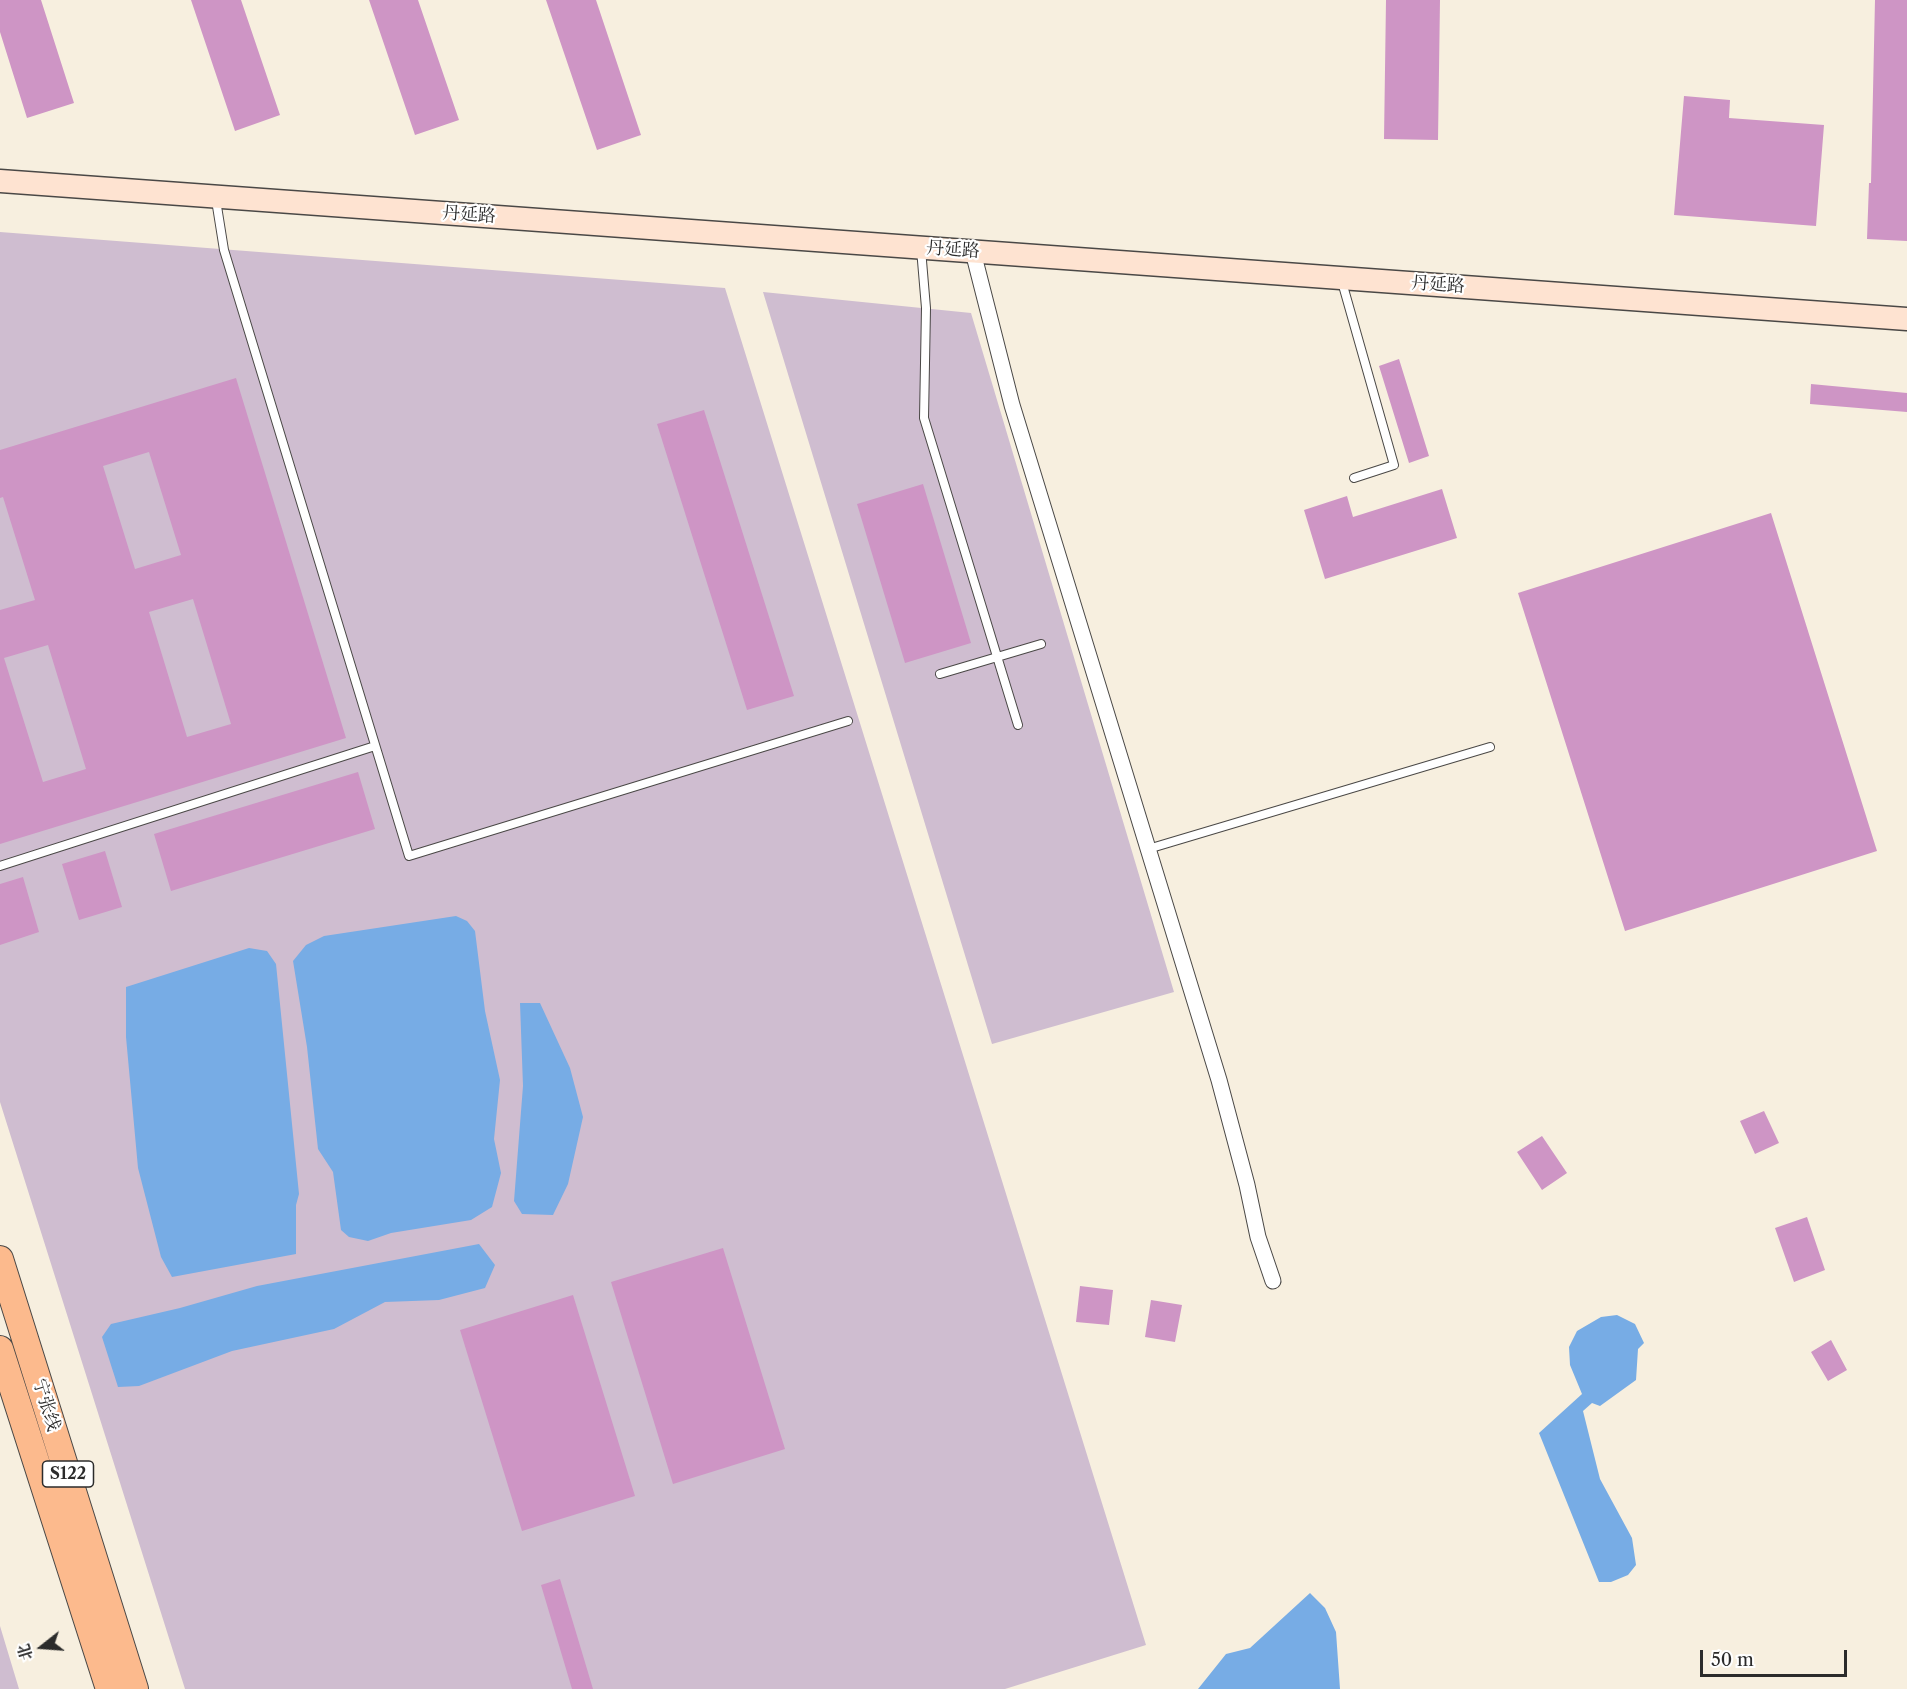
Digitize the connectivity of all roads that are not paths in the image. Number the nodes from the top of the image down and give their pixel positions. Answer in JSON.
{"nodes":[{"id":1,"x":0,"y":181,"type":"edge"},
{"id":2,"x":215,"y":196,"type":"junction"},
{"id":3,"x":921,"y":248,"type":"junction"},
{"id":4,"x":973,"y":252,"type":"junction"},
{"id":5,"x":1341,"y":278,"type":"junction"},
{"id":6,"x":1907,"y":319,"type":"edge"},
{"id":7,"x":1354,"y":478,"type":"dead end"},
{"id":8,"x":1041,"y":644,"type":"dead end"},
{"id":9,"x":997,"y":657,"type":"junction"},
{"id":10,"x":940,"y":674,"type":"dead end"},
{"id":11,"x":848,"y":721,"type":"dead end"},
{"id":12,"x":1018,"y":725,"type":"dead end"},
{"id":13,"x":375,"y":746,"type":"junction"},
{"id":14,"x":1490,"y":747,"type":"dead end"},
{"id":15,"x":1148,"y":849,"type":"junction"},
{"id":16,"x":0,"y":866,"type":"edge"},
{"id":17,"x":0,"y":1259,"type":"edge"},
{"id":18,"x":1273,"y":1281,"type":"dead end"},
{"id":19,"x":0,"y":1348,"type":"edge"},
{"id":20,"x":109,"y":1689,"type":"edge"},
{"id":21,"x":135,"y":1689,"type":"edge"}],
"edges":[{"from":1,"to":2,"type":"main road","name":"丹延路"},
{"from":2,"to":3,"type":"main road","name":"丹延路"},
{"from":2,"to":13,"type":"lane"},
{"from":3,"to":4,"type":"main road","name":"丹延路"},
{"from":3,"to":9,"type":"lane"},
{"from":4,"to":5,"type":"main road","name":"丹延路"},
{"from":4,"to":15,"type":"street"},
{"from":5,"to":6,"type":"main road","name":"丹延路"},
{"from":5,"to":7,"type":"lane"},
{"from":8,"to":9,"type":"lane"},
{"from":9,"to":10,"type":"lane"},
{"from":9,"to":12,"type":"lane"},
{"from":11,"to":13,"type":"lane"},
{"from":13,"to":16,"type":"lane"},
{"from":14,"to":15,"type":"lane"},
{"from":15,"to":18,"type":"street"},
{"from":17,"to":21,"type":"main road","name":"宁张线","number":"S122"},
{"from":19,"to":20,"type":"main road","name":"宁张线","number":"S122"}]}
